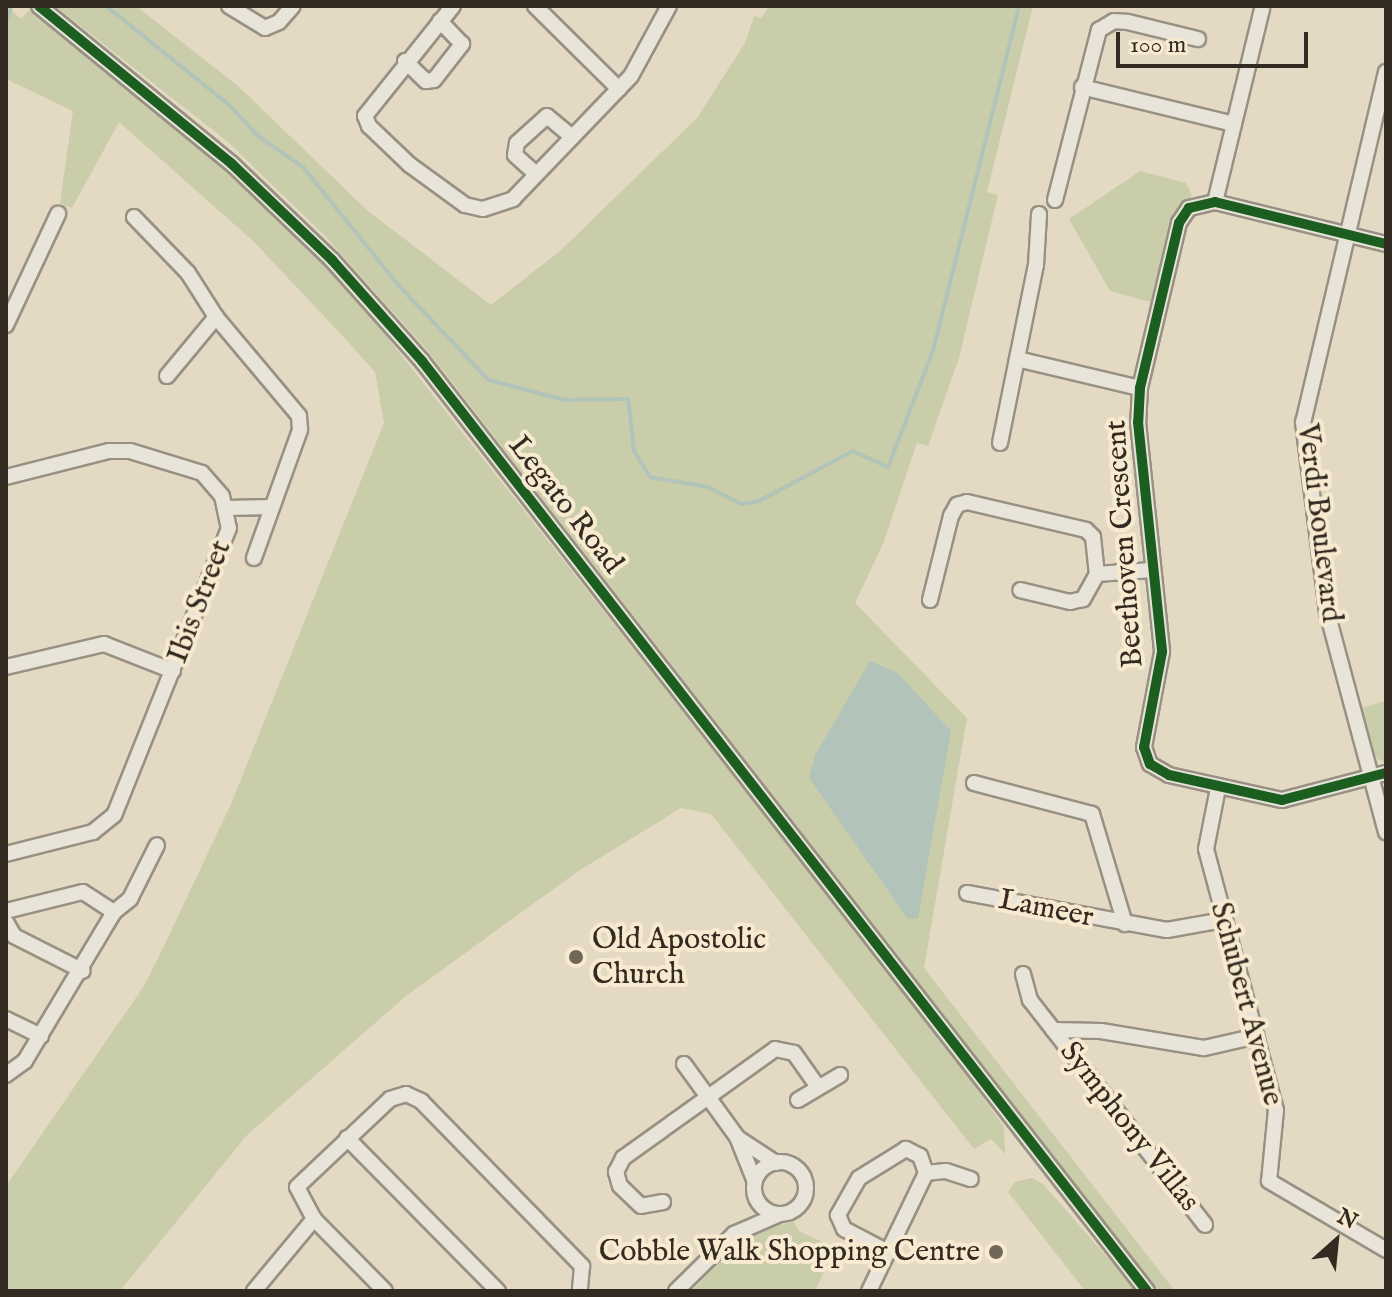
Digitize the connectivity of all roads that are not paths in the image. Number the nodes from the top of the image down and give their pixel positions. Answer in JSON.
{"nodes":[{"id":1,"x":39,"y":6,"type":"edge"},
{"id":2,"x":229,"y":6,"type":"edge"},
{"id":3,"x":293,"y":6,"type":"edge"},
{"id":4,"x":453,"y":6,"type":"edge"},
{"id":5,"x":535,"y":6,"type":"edge"},
{"id":6,"x":669,"y":6,"type":"edge"},
{"id":7,"x":1262,"y":9,"type":"dead end"},
{"id":8,"x":440,"y":21,"type":"junction"},
{"id":9,"x":1198,"y":39,"type":"dead end"},
{"id":10,"x":405,"y":61,"type":"junction"},
{"id":11,"x":1386,"y":72,"type":"edge"},
{"id":12,"x":1082,"y":87,"type":"junction"},
{"id":13,"x":619,"y":89,"type":"junction"},
{"id":14,"x":1234,"y":124,"type":"junction"},
{"id":15,"x":572,"y":137,"type":"junction"},
{"id":16,"x":536,"y":174,"type":"junction"},
{"id":17,"x":1055,"y":200,"type":"dead end"},
{"id":18,"x":1215,"y":202,"type":"junction"},
{"id":19,"x":58,"y":214,"type":"dead end"},
{"id":20,"x":1039,"y":214,"type":"dead end"},
{"id":21,"x":134,"y":217,"type":"dead end"},
{"id":22,"x":1345,"y":234,"type":"junction"},
{"id":23,"x":1386,"y":244,"type":"edge"},
{"id":24,"x":216,"y":317,"type":"junction"},
{"id":25,"x":6,"y":325,"type":"edge"},
{"id":26,"x":1017,"y":359,"type":"junction"},
{"id":27,"x":167,"y":376,"type":"dead end"},
{"id":28,"x":1140,"y":388,"type":"junction"},
{"id":29,"x":1000,"y":443,"type":"dead end"},
{"id":30,"x":6,"y":477,"type":"edge"},
{"id":31,"x":271,"y":507,"type":"junction"},
{"id":32,"x":227,"y":508,"type":"junction"},
{"id":33,"x":254,"y":558,"type":"dead end"},
{"id":34,"x":1152,"y":570,"type":"junction"},
{"id":35,"x":1097,"y":574,"type":"junction"},
{"id":36,"x":1020,"y":590,"type":"dead end"},
{"id":37,"x":930,"y":600,"type":"dead end"},
{"id":38,"x":6,"y":667,"type":"edge"},
{"id":39,"x":173,"y":671,"type":"junction"},
{"id":40,"x":1379,"y":775,"type":"edge"},
{"id":41,"x":974,"y":783,"type":"dead end"},
{"id":42,"x":1218,"y":788,"type":"junction"},
{"id":43,"x":1386,"y":832,"type":"edge"},
{"id":44,"x":157,"y":845,"type":"dead end"},
{"id":45,"x":6,"y":854,"type":"edge"},
{"id":46,"x":967,"y":893,"type":"dead end"},
{"id":47,"x":6,"y":911,"type":"edge"},
{"id":48,"x":114,"y":912,"type":"junction"},
{"id":49,"x":1224,"y":920,"type":"junction"},
{"id":50,"x":6,"y":922,"type":"edge"},
{"id":51,"x":1125,"y":924,"type":"junction"},
{"id":52,"x":83,"y":971,"type":"junction"},
{"id":53,"x":1023,"y":974,"type":"dead end"},
{"id":54,"x":6,"y":1019,"type":"edge"},
{"id":55,"x":1053,"y":1030,"type":"junction"},
{"id":56,"x":41,"y":1036,"type":"junction"},
{"id":57,"x":1257,"y":1036,"type":"junction"},
{"id":58,"x":684,"y":1064,"type":"dead end"},
{"id":59,"x":6,"y":1075,"type":"edge"},
{"id":60,"x":840,"y":1075,"type":"dead end"},
{"id":61,"x":818,"y":1087,"type":"junction"},
{"id":62,"x":709,"y":1097,"type":"junction"},
{"id":63,"x":798,"y":1100,"type":"dead end"},
{"id":64,"x":737,"y":1137,"type":"junction"},
{"id":65,"x":347,"y":1138,"type":"junction"},
{"id":66,"x":776,"y":1163,"type":"junction"},
{"id":67,"x":926,"y":1173,"type":"junction"},
{"id":68,"x":971,"y":1179,"type":"dead end"},
{"id":69,"x":755,"y":1188,"type":"junction"},
{"id":70,"x":663,"y":1202,"type":"dead end"},
{"id":71,"x":781,"y":1214,"type":"junction"},
{"id":72,"x":314,"y":1219,"type":"junction"},
{"id":73,"x":1205,"y":1225,"type":"dead end"},
{"id":74,"x":734,"y":1234,"type":"junction"},
{"id":75,"x":1386,"y":1250,"type":"edge"},
{"id":76,"x":888,"y":1252,"type":"junction"},
{"id":77,"x":254,"y":1291,"type":"edge"},
{"id":78,"x":385,"y":1291,"type":"edge"},
{"id":79,"x":498,"y":1291,"type":"edge"},
{"id":80,"x":580,"y":1291,"type":"edge"},
{"id":81,"x":676,"y":1291,"type":"edge"},
{"id":82,"x":869,"y":1291,"type":"edge"},
{"id":83,"x":1147,"y":1291,"type":"edge"}],
"edges":[{"from":1,"to":83,"type":"street","name":"Legato Road"},
{"from":2,"to":3,"type":"street"},
{"from":4,"to":8,"type":"street"},
{"from":5,"to":13,"type":"street"},
{"from":6,"to":13,"type":"street"},
{"from":7,"to":14,"type":"street"},
{"from":8,"to":10,"type":"street"},
{"from":8,"to":10,"type":"street"},
{"from":9,"to":12,"type":"street"},
{"from":10,"to":16,"type":"street"},
{"from":11,"to":22,"type":"street","name":"Verdi Boulevard"},
{"from":12,"to":14,"type":"street"},
{"from":12,"to":17,"type":"street"},
{"from":13,"to":15,"type":"street"},
{"from":14,"to":18,"type":"street"},
{"from":15,"to":16,"type":"street"},
{"from":15,"to":16,"type":"street"},
{"from":18,"to":22,"type":"street"},
{"from":18,"to":28,"type":"street","name":"Beethoven Crescent"},
{"from":19,"to":25,"type":"street"},
{"from":20,"to":26,"type":"street"},
{"from":21,"to":24,"type":"street"},
{"from":22,"to":23,"type":"street"},
{"from":22,"to":40,"type":"street","name":"Verdi Boulevard"},
{"from":24,"to":27,"type":"street"},
{"from":24,"to":31,"type":"street"},
{"from":26,"to":28,"type":"street"},
{"from":26,"to":29,"type":"street"},
{"from":28,"to":34,"type":"street","name":"Beethoven Crescent"},
{"from":30,"to":32,"type":"street","name":"Ibis Street"},
{"from":31,"to":32,"type":"street"},
{"from":31,"to":33,"type":"street"},
{"from":32,"to":39,"type":"street","name":"Ibis Street"},
{"from":34,"to":35,"type":"street"},
{"from":34,"to":42,"type":"street","name":"Beethoven Crescent"},
{"from":35,"to":36,"type":"street"},
{"from":35,"to":37,"type":"street"},
{"from":38,"to":39,"type":"street"},
{"from":39,"to":45,"type":"street","name":"Ibis Street"},
{"from":40,"to":42,"type":"street","name":"Beethoven Crescent"},
{"from":40,"to":43,"type":"street","name":"Verdi Boulevard"},
{"from":41,"to":51,"type":"street","name":"Lameer"},
{"from":42,"to":49,"type":"street","name":"Schubert Avenue"},
{"from":44,"to":48,"type":"street"},
{"from":46,"to":51,"type":"street","name":"Lameer"},
{"from":47,"to":48,"type":"street"},
{"from":48,"to":52,"type":"street"},
{"from":49,"to":51,"type":"street","name":"Lameer"},
{"from":49,"to":57,"type":"street","name":"Schubert Avenue"},
{"from":50,"to":52,"type":"street"},
{"from":52,"to":56,"type":"street"},
{"from":53,"to":55,"type":"street","name":"Symphony Villas"},
{"from":54,"to":56,"type":"street"},
{"from":55,"to":57,"type":"street","name":"Symphony Villas"},
{"from":55,"to":73,"type":"street","name":"Symphony Villas"},
{"from":56,"to":59,"type":"street"},
{"from":57,"to":75,"type":"street","name":"Schubert Avenue"},
{"from":58,"to":62,"type":"street"},
{"from":60,"to":61,"type":"street"},
{"from":61,"to":62,"type":"street"},
{"from":61,"to":63,"type":"street"},
{"from":62,"to":64,"type":"street"},
{"from":62,"to":70,"type":"street"},
{"from":64,"to":66,"type":"street"},
{"from":64,"to":69,"type":"street"},
{"from":65,"to":72,"type":"street"},
{"from":65,"to":79,"type":"street"},
{"from":65,"to":80,"type":"street"},
{"from":66,"to":69,"type":"street"},
{"from":66,"to":71,"type":"street"},
{"from":67,"to":68,"type":"street"},
{"from":67,"to":76,"type":"street"},
{"from":67,"to":76,"type":"street"},
{"from":69,"to":71,"type":"street"},
{"from":69,"to":74,"type":"street"},
{"from":71,"to":74,"type":"street"},
{"from":72,"to":77,"type":"street"},
{"from":72,"to":78,"type":"street"},
{"from":74,"to":81,"type":"street"},
{"from":76,"to":82,"type":"street"}]}
